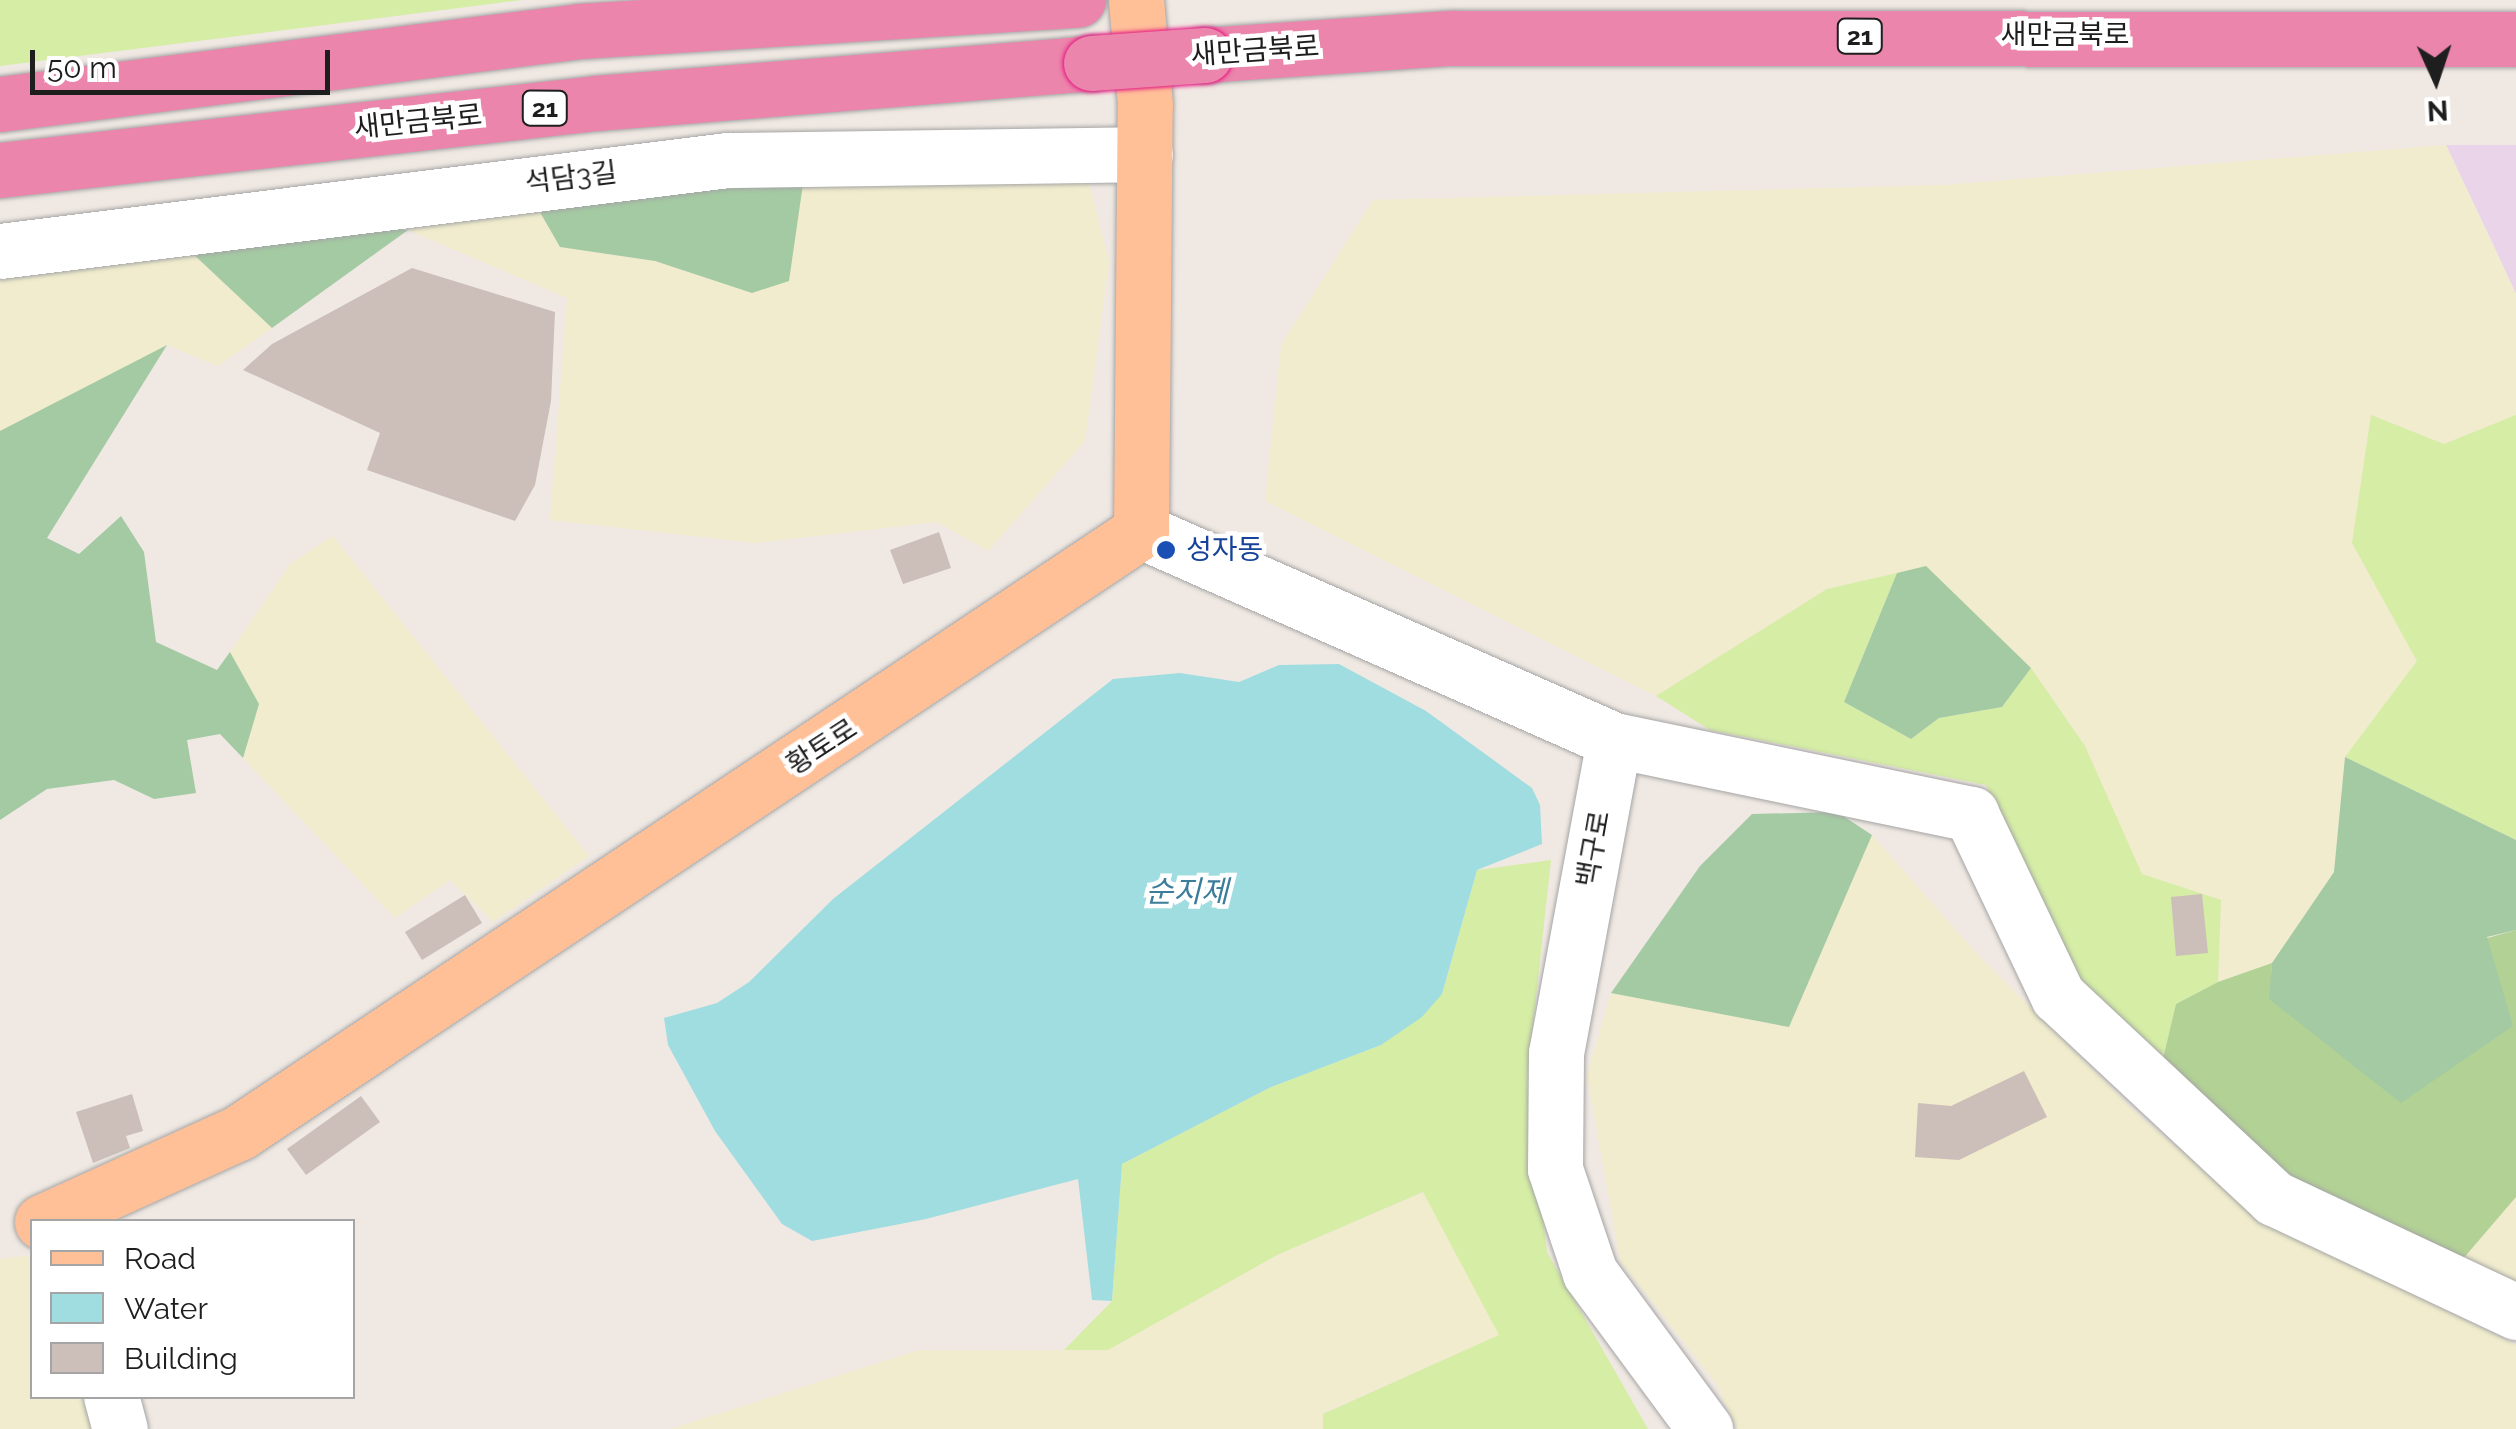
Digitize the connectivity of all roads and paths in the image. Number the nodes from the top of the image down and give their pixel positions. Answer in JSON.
{"nodes":[{"id":1,"x":1078,"y":0,"type":"edge"},
{"id":2,"x":1136,"y":0,"type":"edge"},
{"id":3,"x":2516,"y":39,"type":"edge"},
{"id":4,"x":0,"y":104,"type":"edge"},
{"id":5,"x":1145,"y":154,"type":"junction"},
{"id":6,"x":0,"y":170,"type":"edge"},
{"id":7,"x":0,"y":251,"type":"edge"},
{"id":8,"x":1141,"y":530,"type":"junction"},
{"id":9,"x":1614,"y":740,"type":"junction"},
{"id":10,"x":55,"y":1219,"type":"edge"},
{"id":11,"x":30,"y":1225,"type":"edge"},
{"id":12,"x":0,"y":1230,"type":"edge"},
{"id":13,"x":2516,"y":1312,"type":"edge"},
{"id":14,"x":113,"y":1399,"type":"edge"},
{"id":15,"x":120,"y":1429,"type":"edge"},
{"id":16,"x":1706,"y":1429,"type":"edge"}],
"edges":[{"from":1,"to":4,"type":"highway"},
{"from":2,"to":5,"type":"main road"},
{"from":3,"to":6,"type":"highway","name":"새만금북로","number":"21","bridge":true},
{"from":5,"to":7,"type":"street","name":"석담3길"},
{"from":5,"to":8,"type":"main road"},
{"from":8,"to":9,"type":"street"},
{"from":8,"to":10,"type":"main road","name":"황토로"},
{"from":9,"to":13,"type":"street"},
{"from":9,"to":16,"type":"street","name":"백구로"},
{"from":11,"to":12,"type":"main road","name":"황토로"},
{"from":14,"to":15,"type":"street"}]}
